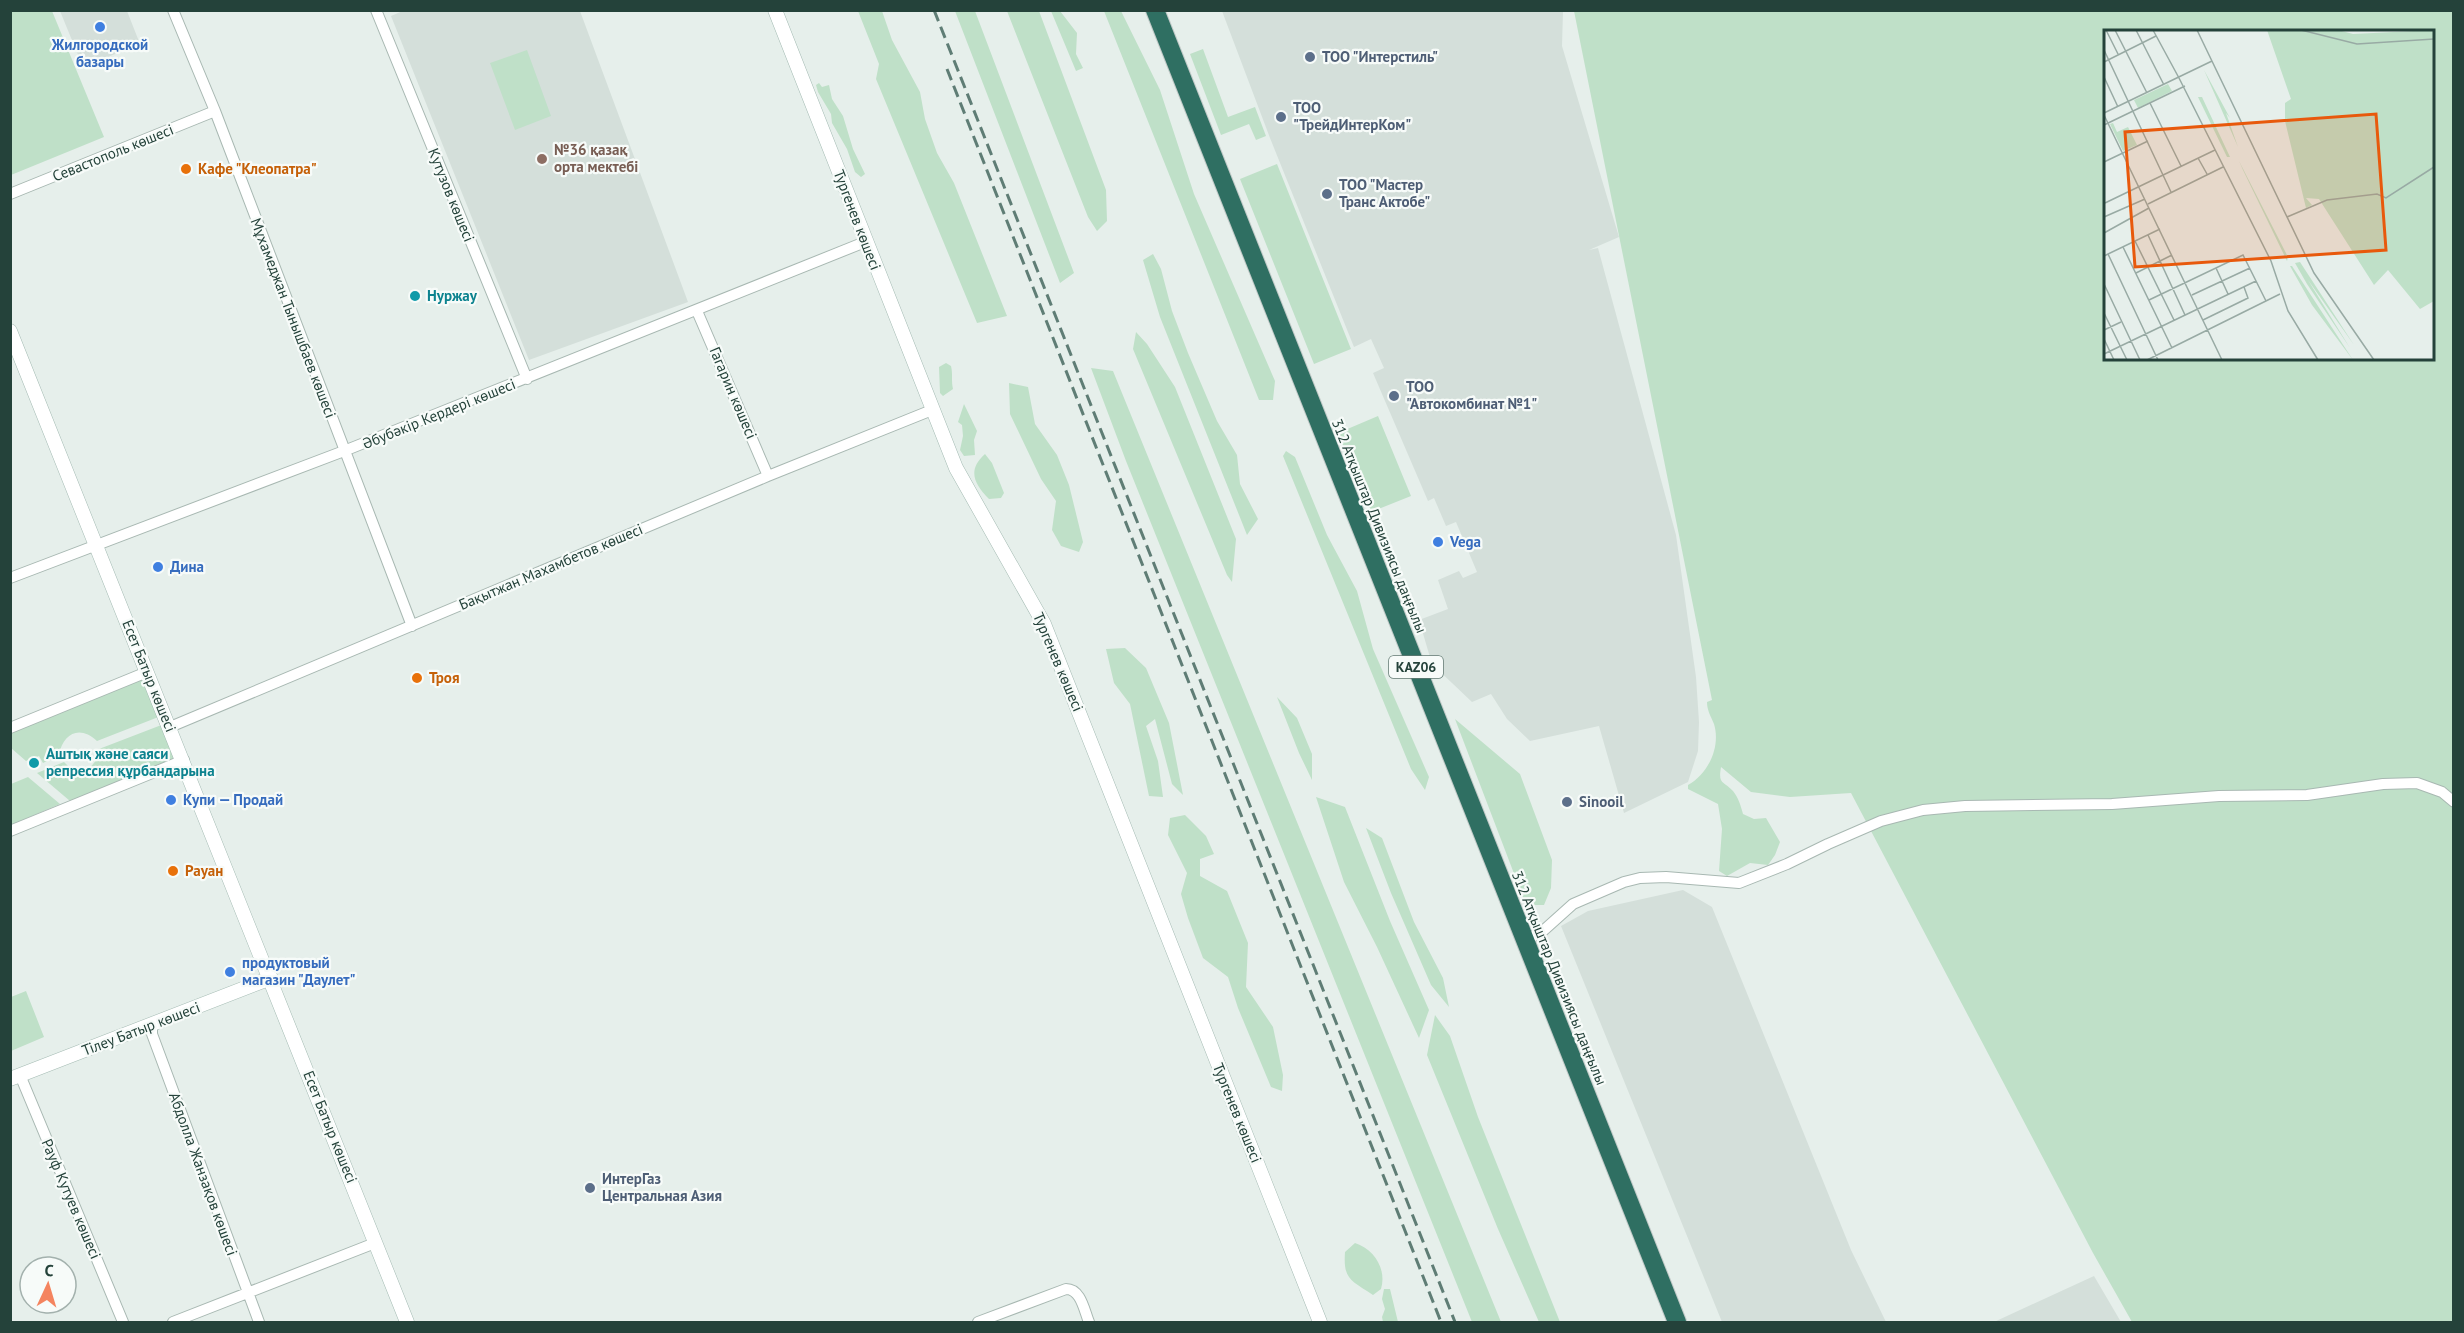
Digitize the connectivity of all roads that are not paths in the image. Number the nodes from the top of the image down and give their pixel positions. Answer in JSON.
{"nodes":[{"id":1,"x":173,"y":10,"type":"edge"},
{"id":2,"x":376,"y":10,"type":"edge"},
{"id":3,"x":775,"y":10,"type":"edge"},
{"id":4,"x":1155,"y":10,"type":"edge"},
{"id":5,"x":215,"y":111,"type":"junction"},
{"id":6,"x":10,"y":194,"type":"edge"},
{"id":7,"x":865,"y":242,"type":"junction"},
{"id":8,"x":698,"y":311,"type":"junction"},
{"id":9,"x":10,"y":331,"type":"edge"},
{"id":10,"x":527,"y":379,"type":"junction"},
{"id":11,"x":932,"y":410,"type":"junction"},
{"id":12,"x":344,"y":451,"type":"junction"},
{"id":13,"x":768,"y":476,"type":"junction"},
{"id":14,"x":96,"y":546,"type":"junction"},
{"id":15,"x":10,"y":578,"type":"edge"},
{"id":16,"x":412,"y":626,"type":"junction"},
{"id":17,"x":147,"y":672,"type":"junction"},
{"id":18,"x":10,"y":728,"type":"edge"},
{"id":19,"x":171,"y":728,"type":"junction"},
{"id":20,"x":184,"y":760,"type":"junction"},
{"id":21,"x":2454,"y":802,"type":"edge"},
{"id":22,"x":10,"y":831,"type":"edge"},
{"id":23,"x":1525,"y":941,"type":"junction"},
{"id":24,"x":271,"y":978,"type":"junction"},
{"id":25,"x":152,"y":1024,"type":"junction"},
{"id":26,"x":15,"y":1077,"type":"edge"},
{"id":27,"x":375,"y":1243,"type":"junction"},
{"id":28,"x":247,"y":1293,"type":"junction"},
{"id":29,"x":123,"y":1323,"type":"edge"},
{"id":30,"x":173,"y":1323,"type":"edge"},
{"id":31,"x":259,"y":1323,"type":"edge"},
{"id":32,"x":407,"y":1323,"type":"edge"},
{"id":33,"x":978,"y":1323,"type":"edge"},
{"id":34,"x":1089,"y":1323,"type":"edge"},
{"id":35,"x":1320,"y":1323,"type":"edge"},
{"id":36,"x":1677,"y":1323,"type":"edge"}],
"edges":[{"from":1,"to":5,"type":"street","name":"Мұхамеджан Тынышбаев көшесі"},
{"from":2,"to":10,"type":"street","name":"Кутузов көшесі"},
{"from":3,"to":7,"type":"main road","name":"Тургенев көшесі"},
{"from":4,"to":23,"type":"highway","name":"312 Атқыштар Дивизиясы даңғылы","number":"KАZ06"},
{"from":5,"to":6,"type":"street","name":"Севастополь көшесі"},
{"from":5,"to":12,"type":"street","name":"Мұхамеджан Тынышбаев көшесі"},
{"from":7,"to":8,"type":"street","name":"Әбубәкір Кердері көшесі"},
{"from":7,"to":11,"type":"main road","name":"Тургенев көшесі"},
{"from":8,"to":10,"type":"street","name":"Әбубәкір Кердері көшесі"},
{"from":8,"to":13,"type":"street","name":"Гагарин көшесі"},
{"from":9,"to":14,"type":"main road","name":"Есет Батыр көшесі"},
{"from":10,"to":12,"type":"street","name":"Әбубәкір Кердері көшесі"},
{"from":11,"to":13,"type":"street","name":"Бақытжан Махамбетов көшесі"},
{"from":11,"to":35,"type":"main road","name":"Тургенев көшесі"},
{"from":12,"to":14,"type":"street","name":"Әбубәкір Кердері көшесі"},
{"from":12,"to":16,"type":"street","name":"Мұхамеджан Тынышбаев көшесі"},
{"from":13,"to":16,"type":"street","name":"Бақытжан Махамбетов көшесі"},
{"from":14,"to":15,"type":"street","name":"Әбубәкір Кердері көшесі"},
{"from":14,"to":17,"type":"main road","name":"Есет Батыр көшесі"},
{"from":16,"to":19,"type":"street","name":"Бақытжан Махамбетов көшесі"},
{"from":17,"to":18,"type":"street"},
{"from":17,"to":19,"type":"main road","name":"Есет Батыр көшесі"},
{"from":19,"to":20,"type":"main road","name":"Есет Батыр көшесі"},
{"from":20,"to":22,"type":"street"},
{"from":20,"to":24,"type":"main road","name":"Есет Батыр көшесі"},
{"from":21,"to":23,"type":"street"},
{"from":23,"to":36,"type":"highway","name":"312 Атқыштар Дивизиясы даңғылы","number":"KАZ06"},
{"from":24,"to":25,"type":"main road","name":"Тілеу Батыр көшесі"},
{"from":24,"to":27,"type":"main road","name":"Есет Батыр көшесі"},
{"from":25,"to":26,"type":"main road","name":"Тілеу Батыр көшесі"},
{"from":25,"to":28,"type":"street","name":"Абдолла Жанзақов көшесі"},
{"from":26,"to":29,"type":"street","name":"Рауф Кутуев көшесі"},
{"from":27,"to":28,"type":"street"},
{"from":27,"to":32,"type":"main road","name":"Есет Батыр көшесі"},
{"from":28,"to":30,"type":"street"},
{"from":28,"to":31,"type":"street","name":"Абдолла Жанзақов көшесі"},
{"from":33,"to":34,"type":"street"}]}
